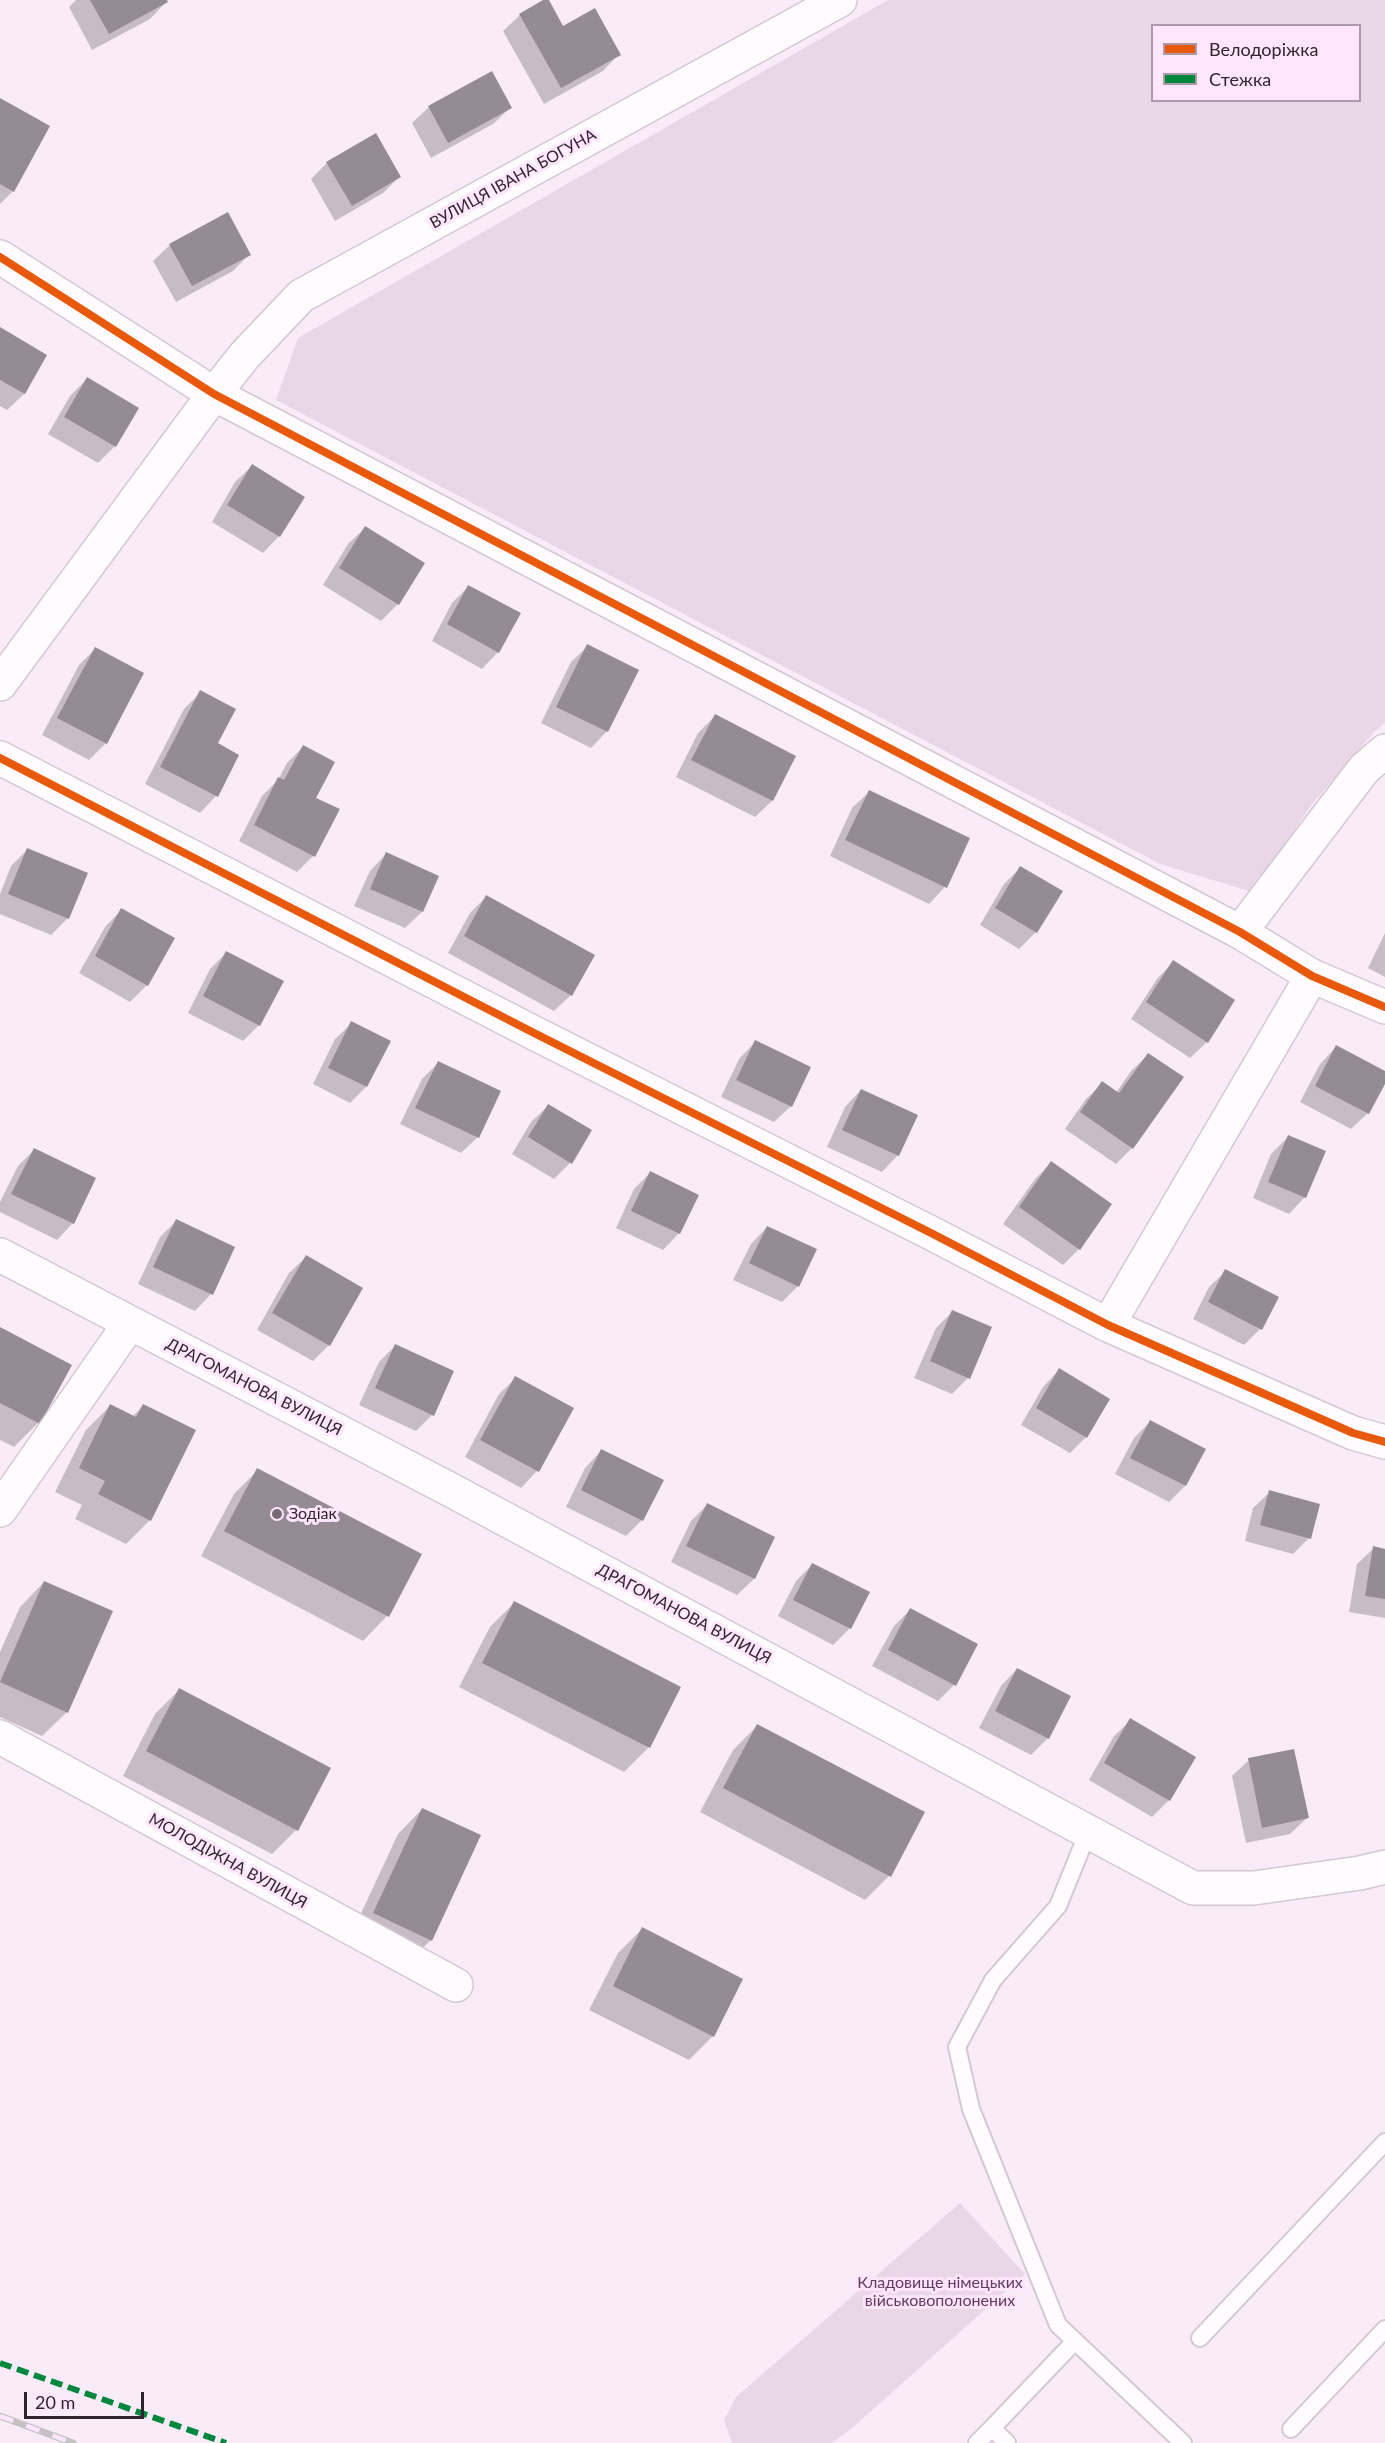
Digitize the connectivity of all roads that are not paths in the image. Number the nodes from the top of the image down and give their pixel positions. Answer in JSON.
{"nodes":[{"id":1,"x":840,"y":0,"type":"edge"},
{"id":2,"x":0,"y":257,"type":"edge"},
{"id":3,"x":214,"y":394,"type":"junction"},
{"id":4,"x":0,"y":684,"type":"edge"},
{"id":5,"x":1385,"y":751,"type":"edge"},
{"id":6,"x":0,"y":758,"type":"edge"},
{"id":7,"x":1240,"y":932,"type":"junction"},
{"id":8,"x":1312,"y":976,"type":"junction"},
{"id":9,"x":1385,"y":1007,"type":"edge"},
{"id":10,"x":0,"y":1255,"type":"edge"},
{"id":11,"x":130,"y":1323,"type":"junction"},
{"id":12,"x":1108,"y":1325,"type":"junction"},
{"id":13,"x":1385,"y":1442,"type":"edge"},
{"id":14,"x":0,"y":1510,"type":"edge"},
{"id":15,"x":0,"y":1737,"type":"edge"},
{"id":16,"x":1088,"y":1832,"type":"junction"},
{"id":17,"x":1385,"y":1867,"type":"edge"},
{"id":18,"x":456,"y":1985,"type":"dead end"},
{"id":19,"x":1385,"y":2142,"type":"edge"},
{"id":20,"x":1385,"y":2328,"type":"edge"},
{"id":21,"x":1200,"y":2338,"type":"dead end"},
{"id":22,"x":1075,"y":2341,"type":"junction"},
{"id":23,"x":992,"y":2428,"type":"junction"},
{"id":24,"x":1291,"y":2429,"type":"dead end"},
{"id":25,"x":977,"y":2443,"type":"edge"},
{"id":26,"x":1008,"y":2443,"type":"edge"},
{"id":27,"x":1183,"y":2443,"type":"edge"}],
"edges":[{"from":1,"to":3,"type":"street","name":"ВУЛИЦЯ ІВАНА БОГУНА"},
{"from":2,"to":3,"type":"street"},
{"from":3,"to":4,"type":"street","name":"ВУЛИЦЯ ІВАНА БОГУНА"},
{"from":3,"to":7,"type":"street"},
{"from":5,"to":7,"type":"street"},
{"from":6,"to":12,"type":"street"},
{"from":7,"to":8,"type":"street"},
{"from":8,"to":9,"type":"street"},
{"from":8,"to":12,"type":"street"},
{"from":10,"to":11,"type":"street","name":"ДРАГОМАНОВА ВУЛИЦЯ"},
{"from":11,"to":14,"type":"street"},
{"from":11,"to":16,"type":"street","name":"ДРАГОМАНОВА ВУЛИЦЯ"},
{"from":12,"to":13,"type":"street"},
{"from":15,"to":18,"type":"street","name":"МОЛОДІЖНА ВУЛИЦЯ"},
{"from":16,"to":17,"type":"street","name":"ДРАГОМАНОВА ВУЛИЦЯ"},
{"from":16,"to":22,"type":"lane"},
{"from":19,"to":21,"type":"lane"},
{"from":20,"to":24,"type":"lane"},
{"from":22,"to":23,"type":"lane"},
{"from":22,"to":27,"type":"lane"},
{"from":23,"to":25,"type":"lane"},
{"from":23,"to":26,"type":"lane"}]}
